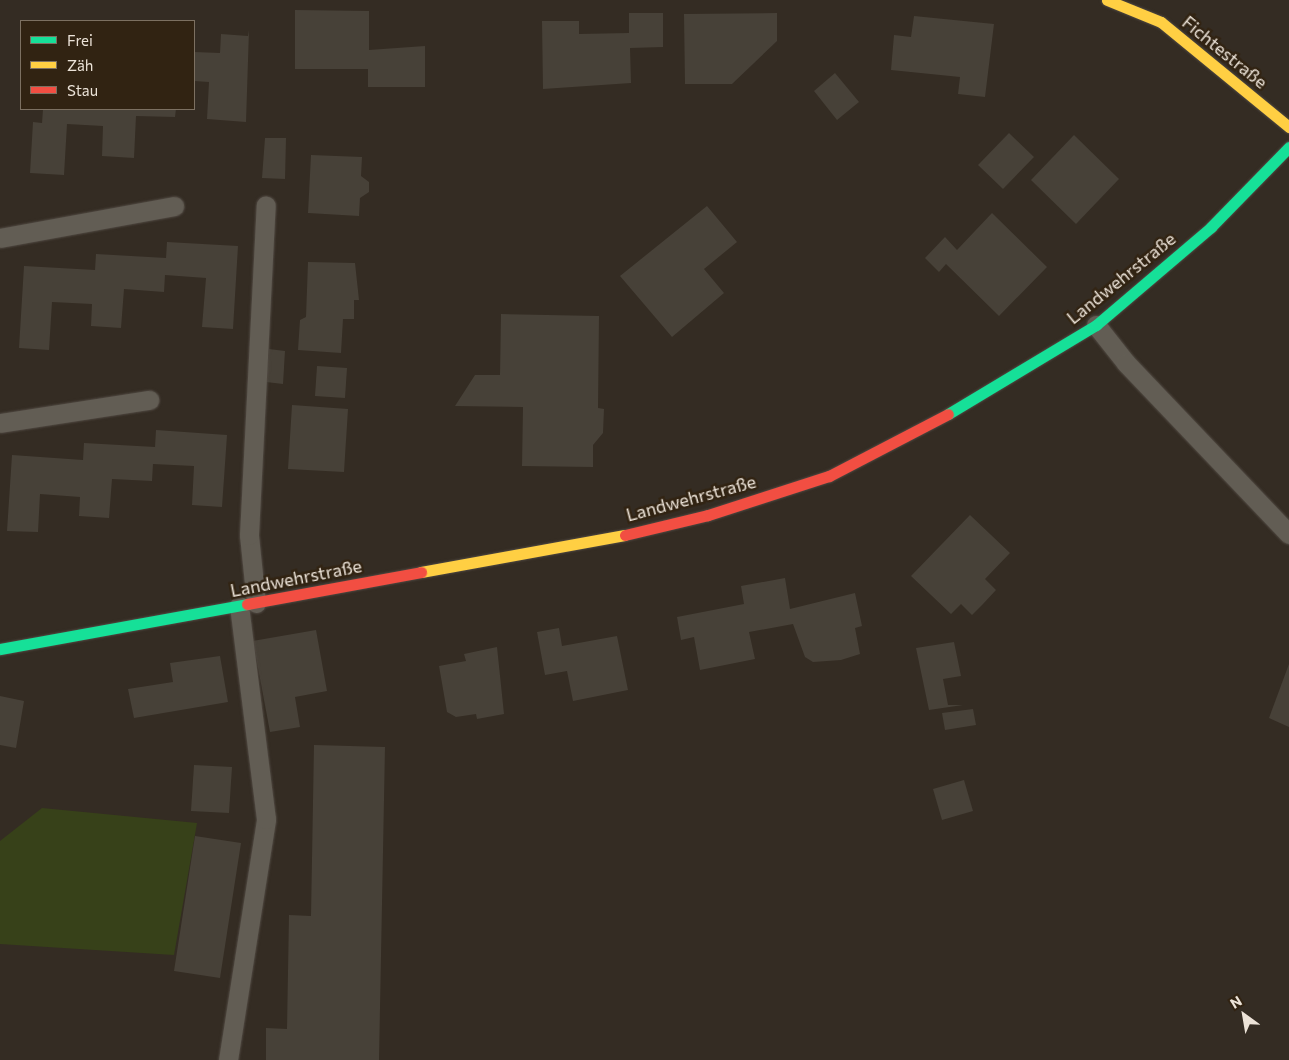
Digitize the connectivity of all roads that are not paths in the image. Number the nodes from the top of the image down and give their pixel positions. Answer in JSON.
{"nodes":[{"id":1,"x":1107,"y":0,"type":"edge"},
{"id":2,"x":1289,"y":127,"type":"edge"},
{"id":3,"x":1289,"y":147,"type":"edge"},
{"id":4,"x":266,"y":205,"type":"dead end"},
{"id":5,"x":174,"y":206,"type":"dead end"},
{"id":6,"x":0,"y":238,"type":"edge"},
{"id":7,"x":1096,"y":326,"type":"junction"},
{"id":8,"x":149,"y":400,"type":"dead end"},
{"id":9,"x":0,"y":423,"type":"edge"},
{"id":10,"x":1289,"y":534,"type":"edge"},
{"id":11,"x":247,"y":604,"type":"junction"},
{"id":12,"x":0,"y":649,"type":"edge"},
{"id":13,"x":228,"y":1060,"type":"edge"}],
"edges":[{"from":1,"to":2,"type":"street","name":"Fichtestraße"},
{"from":3,"to":7,"type":"street","name":"Landwehrstraße"},
{"from":4,"to":11,"type":"lane"},
{"from":5,"to":6,"type":"lane"},
{"from":7,"to":10,"type":"lane"},
{"from":7,"to":11,"type":"street","name":"Landwehrstraße"},
{"from":8,"to":9,"type":"lane"},
{"from":11,"to":12,"type":"street","name":"Landwehrstraße"},
{"from":11,"to":13,"type":"lane"}]}
